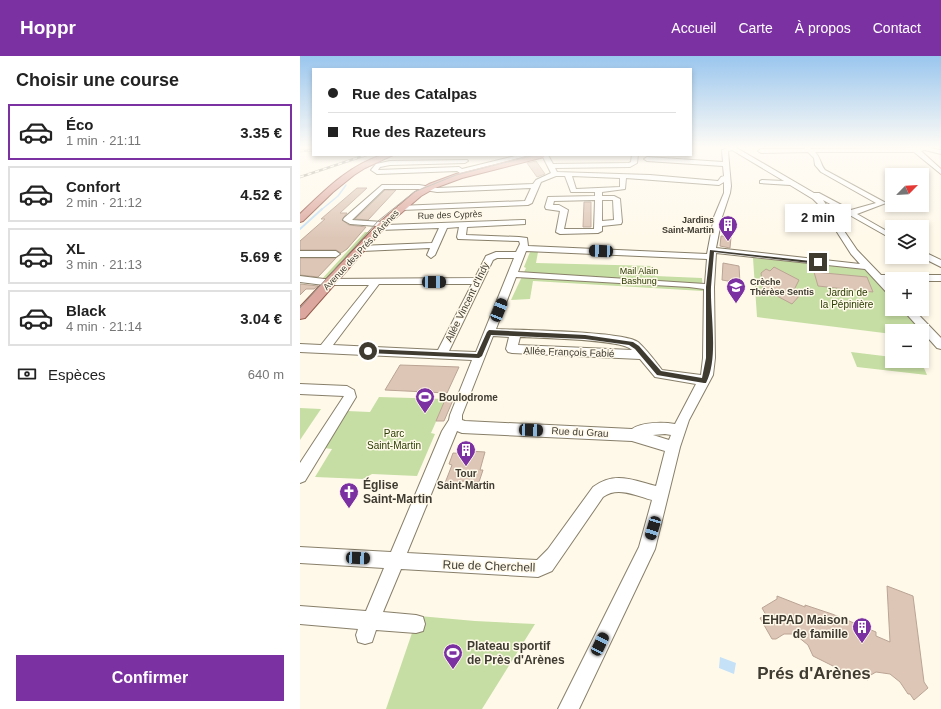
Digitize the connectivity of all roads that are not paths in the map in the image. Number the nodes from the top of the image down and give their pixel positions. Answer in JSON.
{"nodes":[{"id":1,"x":343,"y":177,"type":"edge"},
{"id":2,"x":448,"y":177,"type":"edge"},
{"id":3,"x":547,"y":177,"type":"edge"},
{"id":4,"x":569,"y":177,"type":"edge"},
{"id":5,"x":623,"y":177,"type":"edge"},
{"id":6,"x":643,"y":177,"type":"edge"},
{"id":7,"x":726,"y":177,"type":"edge"},
{"id":8,"x":728,"y":177,"type":"edge"},
{"id":9,"x":782,"y":177,"type":"edge"},
{"id":10,"x":788,"y":177,"type":"edge"},
{"id":11,"x":835,"y":177,"type":"edge"},
{"id":12,"x":762,"y":182,"type":"dead end"},
{"id":13,"x":791,"y":183,"type":"junction"},
{"id":14,"x":535,"y":186,"type":"junction"},
{"id":15,"x":428,"y":188,"type":"junction"},
{"id":16,"x":599,"y":194,"type":"junction"},
{"id":17,"x":400,"y":208,"type":"junction"},
{"id":18,"x":851,"y":213,"type":"junction"},
{"id":19,"x":490,"y":214,"type":"junction"},
{"id":20,"x":300,"y":219,"type":"edge"},
{"id":21,"x":522,"y":222,"type":"dead end"},
{"id":22,"x":464,"y":224,"type":"junction"},
{"id":23,"x":598,"y":224,"type":"junction"},
{"id":24,"x":444,"y":225,"type":"junction"},
{"id":25,"x":381,"y":226,"type":"junction"},
{"id":26,"x":885,"y":233,"type":"edge"},
{"id":27,"x":435,"y":245,"type":"junction"},
{"id":28,"x":527,"y":245,"type":"junction"},
{"id":29,"x":362,"y":248,"type":"junction"},
{"id":30,"x":540,"y":249,"type":"junction"},
{"id":31,"x":300,"y":254,"type":"edge"},
{"id":32,"x":336,"y":254,"type":"dead end"},
{"id":33,"x":711,"y":254,"type":"junction"},
{"id":34,"x":431,"y":255,"type":"dead end"},
{"id":35,"x":929,"y":258,"type":"edge"},
{"id":36,"x":941,"y":264,"type":"edge"},
{"id":37,"x":867,"y":267,"type":"junction"},
{"id":38,"x":513,"y":274,"type":"junction"},
{"id":39,"x":878,"y":278,"type":"junction"},
{"id":40,"x":941,"y":278,"type":"edge"},
{"id":41,"x":300,"y":279,"type":"edge"},
{"id":42,"x":477,"y":281,"type":"junction"},
{"id":43,"x":330,"y":282,"type":"junction"},
{"id":44,"x":376,"y":282,"type":"junction"},
{"id":45,"x":885,"y":286,"type":"edge"},
{"id":46,"x":709,"y":287,"type":"junction"},
{"id":47,"x":300,"y":315,"type":"edge"},
{"id":48,"x":914,"y":316,"type":"edge"},
{"id":49,"x":489,"y":332,"type":"junction"},
{"id":50,"x":515,"y":334,"type":"junction"},
{"id":51,"x":941,"y":345,"type":"edge"},
{"id":52,"x":300,"y":348,"type":"edge"},
{"id":53,"x":324,"y":349,"type":"junction"},
{"id":54,"x":442,"y":354,"type":"junction"},
{"id":55,"x":643,"y":355,"type":"junction"},
{"id":56,"x":479,"y":356,"type":"junction"},
{"id":57,"x":704,"y":381,"type":"junction"},
{"id":58,"x":300,"y":389,"type":"edge"},
{"id":59,"x":456,"y":422,"type":"junction"},
{"id":60,"x":679,"y":430,"type":"junction"},
{"id":61,"x":634,"y":435,"type":"junction"},
{"id":62,"x":673,"y":447,"type":"junction"},
{"id":63,"x":300,"y":476,"type":"edge"},
{"id":64,"x":660,"y":495,"type":"junction"},
{"id":65,"x":300,"y":555,"type":"edge"},
{"id":66,"x":394,"y":561,"type":"junction"},
{"id":67,"x":300,"y":615,"type":"edge"},
{"id":68,"x":416,"y":624,"type":"dead end"},
{"id":69,"x":368,"y":628,"type":"junction"},
{"id":70,"x":568,"y":709,"type":"edge"}],
"edges":[{"from":1,"to":20,"type":"main road"},
{"from":2,"to":15,"type":"main road","name":"Avenue des Prés d'Arènes"},
{"from":3,"to":14,"type":"street"},
{"from":4,"to":16,"type":"street"},
{"from":5,"to":16,"type":"street"},
{"from":6,"to":7,"type":"street"},
{"from":8,"to":33,"type":"street"},
{"from":9,"to":13,"type":"street"},
{"from":10,"to":18,"type":"street"},
{"from":11,"to":18,"type":"street"},
{"from":12,"to":13,"type":"street"},
{"from":13,"to":37,"type":"street"},
{"from":14,"to":15,"type":"street"},
{"from":14,"to":19,"type":"street"},
{"from":15,"to":17,"type":"main road","name":"Avenue des Prés d'Arènes"},
{"from":15,"to":25,"type":"street","name":"Rue des Cyprès"},
{"from":16,"to":23,"type":"street"},
{"from":16,"to":23,"type":"street"},
{"from":16,"to":23,"type":"street"},
{"from":17,"to":19,"type":"street"},
{"from":17,"to":25,"type":"main road","name":"Avenue des Prés d'Arènes"},
{"from":18,"to":26,"type":"street"},
{"from":19,"to":21,"type":"street","name":"Rue des Cyprès"},
{"from":19,"to":22,"type":"street","name":"Rue des Cyprès"},
{"from":22,"to":24,"type":"street","name":"Rue des Cyprès"},
{"from":22,"to":28,"type":"street"},
{"from":24,"to":25,"type":"street","name":"Rue des Cyprès"},
{"from":24,"to":27,"type":"street"},
{"from":25,"to":29,"type":"main road","name":"Avenue des Prés d'Arènes"},
{"from":27,"to":29,"type":"street"},
{"from":27,"to":34,"type":"street"},
{"from":28,"to":30,"type":"street"},
{"from":28,"to":30,"type":"street"},
{"from":28,"to":38,"type":"street"},
{"from":28,"to":42,"type":"street","name":"Allée Vincent d'Indy"},
{"from":29,"to":43,"type":"main road","name":"Avenue des Prés d'Arènes"},
{"from":30,"to":33,"type":"street"},
{"from":31,"to":32,"type":"street"},
{"from":33,"to":37,"type":"street"},
{"from":33,"to":46,"type":"street"},
{"from":35,"to":36,"type":"street"},
{"from":37,"to":39,"type":"street"},
{"from":38,"to":46,"type":"street"},
{"from":38,"to":49,"type":"street"},
{"from":39,"to":40,"type":"street"},
{"from":39,"to":45,"type":"street"},
{"from":41,"to":43,"type":"street"},
{"from":42,"to":44,"type":"street"},
{"from":42,"to":54,"type":"street","name":"Allée Vincent d'Indy"},
{"from":43,"to":44,"type":"street"},
{"from":43,"to":47,"type":"main road","name":"Avenue des Prés d'Arènes"},
{"from":44,"to":53,"type":"street"},
{"from":46,"to":57,"type":"street"},
{"from":48,"to":51,"type":"street"},
{"from":49,"to":50,"type":"street"},
{"from":49,"to":56,"type":"street"},
{"from":50,"to":55,"type":"street"},
{"from":50,"to":55,"type":"street","name":"Allée François Fabié"},
{"from":52,"to":53,"type":"street"},
{"from":53,"to":54,"type":"street"},
{"from":54,"to":56,"type":"street"},
{"from":55,"to":57,"type":"street"},
{"from":56,"to":59,"type":"street"},
{"from":57,"to":60,"type":"street"},
{"from":58,"to":63,"type":"street"},
{"from":59,"to":61,"type":"street","name":"Rue du Grau"},
{"from":59,"to":66,"type":"street"},
{"from":60,"to":61,"type":"street","name":"Rue du Grau"},
{"from":60,"to":62,"type":"street"},
{"from":61,"to":62,"type":"street","name":"Rue du Grau"},
{"from":62,"to":64,"type":"street"},
{"from":64,"to":66,"type":"street","name":"Rue de Cherchell"},
{"from":64,"to":70,"type":"street"},
{"from":65,"to":66,"type":"street","name":"Rue de Cherchell"},
{"from":66,"to":69,"type":"street"},
{"from":67,"to":69,"type":"street"},
{"from":68,"to":69,"type":"street"}]}
